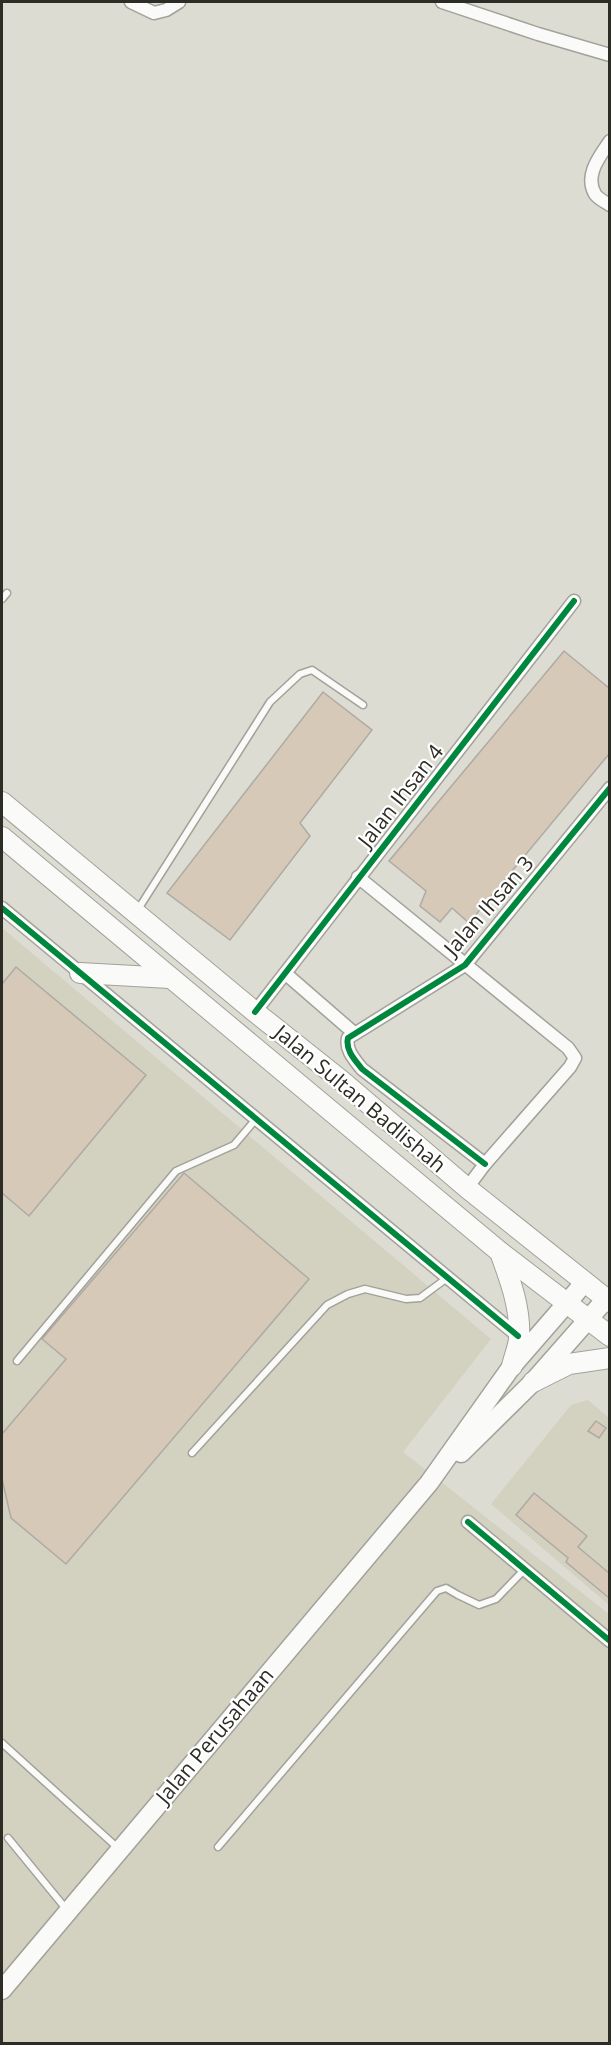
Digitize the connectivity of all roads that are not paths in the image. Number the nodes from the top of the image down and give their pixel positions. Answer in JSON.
{"nodes":[{"id":1,"x":131,"y":2,"type":"edge"},
{"id":2,"x":179,"y":2,"type":"edge"},
{"id":3,"x":442,"y":2,"type":"edge"},
{"id":4,"x":609,"y":55,"type":"edge"},
{"id":5,"x":609,"y":141,"type":"edge"},
{"id":6,"x":609,"y":205,"type":"edge"},
{"id":7,"x":7,"y":593,"type":"dead end"},
{"id":8,"x":2,"y":599,"type":"edge"},
{"id":9,"x":574,"y":601,"type":"dead end"},
{"id":10,"x":363,"y":705,"type":"dead end"},
{"id":11,"x":609,"y":788,"type":"edge"},
{"id":12,"x":2,"y":802,"type":"edge"},
{"id":13,"x":2,"y":837,"type":"edge"},
{"id":14,"x":358,"y":877,"type":"junction"},
{"id":15,"x":2,"y":908,"type":"edge"},
{"id":16,"x":135,"y":914,"type":"junction"},
{"id":17,"x":465,"y":965,"type":"junction"},
{"id":18,"x":80,"y":973,"type":"junction"},
{"id":19,"x":286,"y":974,"type":"junction"},
{"id":20,"x":170,"y":978,"type":"junction"},
{"id":21,"x":255,"y":1012,"type":"junction"},
{"id":22,"x":350,"y":1039,"type":"junction"},
{"id":23,"x":256,"y":1119,"type":"junction"},
{"id":24,"x":485,"y":1164,"type":"junction"},
{"id":25,"x":467,"y":1188,"type":"junction"},
{"id":26,"x":500,"y":1252,"type":"junction"},
{"id":27,"x":448,"y":1278,"type":"junction"},
{"id":28,"x":585,"y":1282,"type":"junction"},
{"id":29,"x":608,"y":1301,"type":"edge"},
{"id":30,"x":566,"y":1303,"type":"junction"},
{"id":31,"x":587,"y":1319,"type":"junction"},
{"id":32,"x":518,"y":1336,"type":"junction"},
{"id":33,"x":609,"y":1336,"type":"edge"},
{"id":34,"x":609,"y":1358,"type":"edge"},
{"id":35,"x":16,"y":1361,"type":"dead end"},
{"id":36,"x":512,"y":1366,"type":"junction"},
{"id":37,"x":533,"y":1382,"type":"junction"},
{"id":38,"x":192,"y":1454,"type":"dead end"},
{"id":39,"x":429,"y":1483,"type":"junction"},
{"id":40,"x":468,"y":1522,"type":"dead end"},
{"id":41,"x":524,"y":1570,"type":"junction"},
{"id":42,"x":609,"y":1641,"type":"edge"},
{"id":43,"x":2,"y":1743,"type":"edge"},
{"id":44,"x":8,"y":1838,"type":"dead end"},
{"id":45,"x":218,"y":1847,"type":"dead end"},
{"id":46,"x":120,"y":1849,"type":"junction"},
{"id":47,"x":67,"y":1910,"type":"junction"},
{"id":48,"x":2,"y":1990,"type":"edge"}],
"edges":[{"from":1,"to":2,"type":"street"},
{"from":3,"to":4,"type":"street"},
{"from":5,"to":6,"type":"street"},
{"from":7,"to":8,"type":"lane"},
{"from":9,"to":14,"type":"street","name":"Jalan Ihsan 4"},
{"from":10,"to":16,"type":"lane"},
{"from":11,"to":17,"type":"street","name":"Jalan Ihsan 3"},
{"from":12,"to":16,"type":"main road","name":"Jalan Sultan Badlishah"},
{"from":13,"to":20,"type":"main road","name":"Jalan Sultan Badlishah"},
{"from":14,"to":17,"type":"street"},
{"from":14,"to":19,"type":"street","name":"Jalan Ihsan 4"},
{"from":15,"to":18,"type":"street"},
{"from":16,"to":21,"type":"main road","name":"Jalan Sultan Badlishah"},
{"from":17,"to":22,"type":"street","name":"Jalan Ihsan 3"},
{"from":17,"to":24,"type":"street"},
{"from":18,"to":20,"type":"main road"},
{"from":18,"to":23,"type":"street"},
{"from":19,"to":21,"type":"street","name":"Jalan Ihsan 4"},
{"from":19,"to":22,"type":"street"},
{"from":20,"to":26,"type":"main road","name":"Jalan Sultan Badlishah"},
{"from":21,"to":25,"type":"main road","name":"Jalan Sultan Badlishah"},
{"from":22,"to":24,"type":"street"},
{"from":23,"to":27,"type":"street"},
{"from":23,"to":35,"type":"lane"},
{"from":24,"to":25,"type":"street"},
{"from":25,"to":28,"type":"main road","name":"Jalan Sultan Badlishah"},
{"from":26,"to":30,"type":"main road","name":"Jalan Sultan Badlishah"},
{"from":26,"to":32,"type":"main road"},
{"from":27,"to":32,"type":"street"},
{"from":27,"to":38,"type":"lane"},
{"from":28,"to":29,"type":"main road","name":"Jalan Sultan Badlishah"},
{"from":28,"to":30,"type":"main road","name":"Jalan Perusahaan"},
{"from":29,"to":31,"type":"main road","name":"Jalan Perusahaan"},
{"from":30,"to":31,"type":"main road","name":"Jalan Sultan Badlishah"},
{"from":30,"to":36,"type":"main road","name":"Jalan Perusahaan"},
{"from":31,"to":33,"type":"main road","name":"Jalan Sultan Badlishah"},
{"from":31,"to":37,"type":"main road","name":"Jalan Perusahaan"},
{"from":32,"to":36,"type":"main road"},
{"from":34,"to":37,"type":"main road"},
{"from":36,"to":39,"type":"main road","name":"Jalan Perusahaan"},
{"from":37,"to":39,"type":"main road","name":"Jalan Perusahaan"},
{"from":39,"to":46,"type":"main road","name":"Jalan Perusahaan"},
{"from":40,"to":41,"type":"street"},
{"from":41,"to":42,"type":"street"},
{"from":41,"to":45,"type":"lane"},
{"from":43,"to":46,"type":"lane"},
{"from":44,"to":47,"type":"lane"},
{"from":46,"to":47,"type":"main road","name":"Jalan Perusahaan"},
{"from":47,"to":48,"type":"main road","name":"Jalan Perusahaan"}]}
